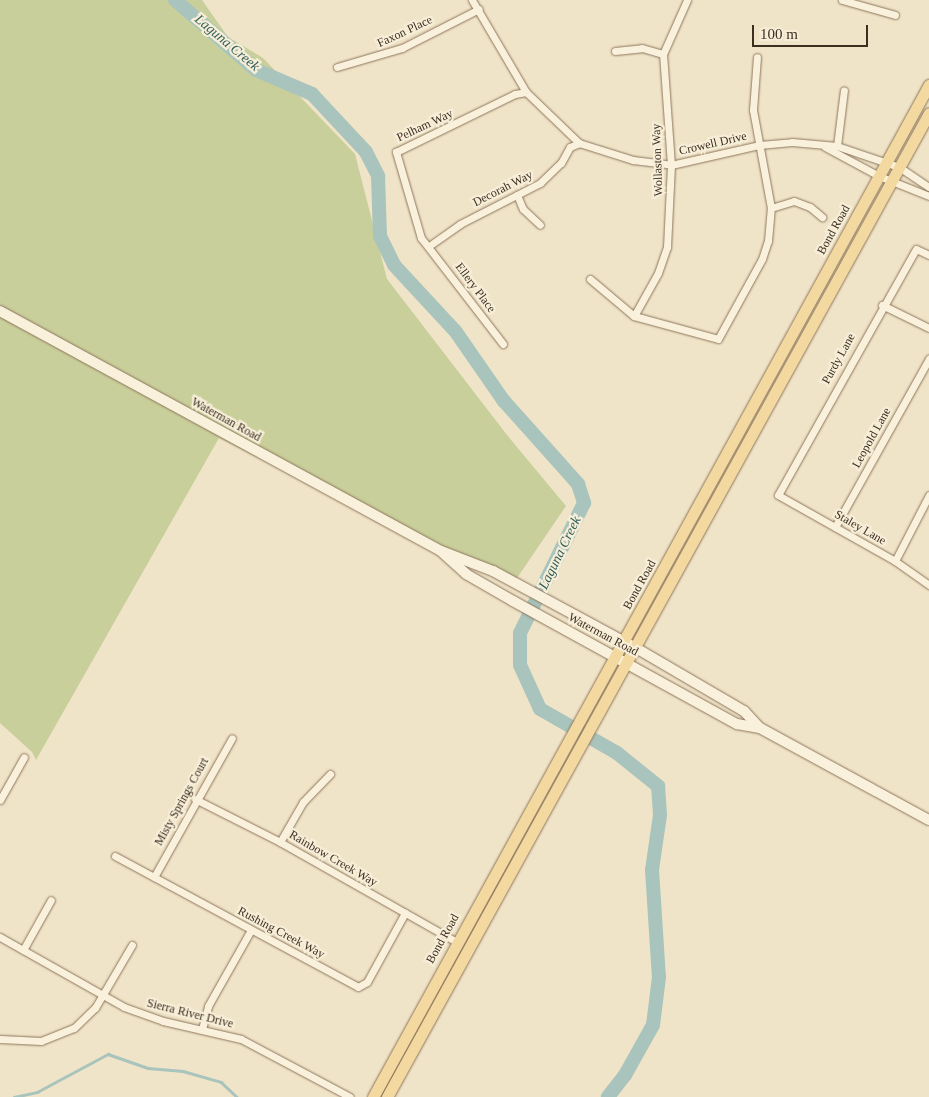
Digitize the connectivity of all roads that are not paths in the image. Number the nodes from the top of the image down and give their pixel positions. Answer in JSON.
{"nodes":[{"id":1,"x":472,"y":0,"type":"edge"},
{"id":2,"x":687,"y":0,"type":"edge"},
{"id":3,"x":842,"y":0,"type":"edge"},
{"id":4,"x":479,"y":9,"type":"junction"},
{"id":5,"x":895,"y":15,"type":"dead end"},
{"id":6,"x":616,"y":52,"type":"dead end"},
{"id":7,"x":663,"y":54,"type":"junction"},
{"id":8,"x":757,"y":57,"type":"dead end"},
{"id":9,"x":337,"y":67,"type":"dead end"},
{"id":10,"x":929,"y":85,"type":"edge"},
{"id":11,"x":844,"y":90,"type":"dead end"},
{"id":12,"x":526,"y":92,"type":"junction"},
{"id":13,"x":929,"y":113,"type":"edge"},
{"id":14,"x":579,"y":143,"type":"junction"},
{"id":15,"x":759,"y":145,"type":"junction"},
{"id":16,"x":837,"y":146,"type":"junction"},
{"id":17,"x":824,"y":147,"type":"junction"},
{"id":18,"x":887,"y":162,"type":"junction"},
{"id":19,"x":671,"y":165,"type":"junction"},
{"id":20,"x":899,"y":167,"type":"junction"},
{"id":21,"x":879,"y":176,"type":"junction"},
{"id":22,"x":891,"y":181,"type":"junction"},
{"id":23,"x":929,"y":187,"type":"edge"},
{"id":24,"x":517,"y":195,"type":"junction"},
{"id":25,"x":929,"y":196,"type":"edge"},
{"id":26,"x":771,"y":208,"type":"junction"},
{"id":27,"x":822,"y":217,"type":"dead end"},
{"id":28,"x":540,"y":225,"type":"dead end"},
{"id":29,"x":429,"y":246,"type":"junction"},
{"id":30,"x":929,"y":255,"type":"edge"},
{"id":31,"x":590,"y":279,"type":"dead end"},
{"id":32,"x":882,"y":305,"type":"junction"},
{"id":33,"x":0,"y":311,"type":"edge"},
{"id":34,"x":634,"y":316,"type":"junction"},
{"id":35,"x":929,"y":328,"type":"edge"},
{"id":36,"x":503,"y":344,"type":"dead end"},
{"id":37,"x":929,"y":359,"type":"edge"},
{"id":38,"x":778,"y":495,"type":"joint"},
{"id":39,"x":929,"y":495,"type":"edge"},
{"id":40,"x":835,"y":527,"type":"junction"},
{"id":41,"x":441,"y":551,"type":"junction"},
{"id":42,"x":895,"y":561,"type":"junction"},
{"id":43,"x":929,"y":585,"type":"edge"},
{"id":44,"x":624,"y":642,"type":"junction"},
{"id":45,"x":636,"y":648,"type":"junction"},
{"id":46,"x":617,"y":657,"type":"junction"},
{"id":47,"x":628,"y":663,"type":"junction"},
{"id":48,"x":760,"y":728,"type":"junction"},
{"id":49,"x":232,"y":738,"type":"dead end"},
{"id":50,"x":24,"y":758,"type":"dead end"},
{"id":51,"x":330,"y":774,"type":"dead end"},
{"id":52,"x":195,"y":799,"type":"junction"},
{"id":53,"x":0,"y":800,"type":"edge"},
{"id":54,"x":929,"y":820,"type":"edge"},
{"id":55,"x":280,"y":842,"type":"junction"},
{"id":56,"x":115,"y":856,"type":"dead end"},
{"id":57,"x":154,"y":877,"type":"junction"},
{"id":58,"x":51,"y":900,"type":"dead end"},
{"id":59,"x":405,"y":913,"type":"junction"},
{"id":60,"x":252,"y":930,"type":"junction"},
{"id":61,"x":0,"y":937,"type":"edge"},
{"id":62,"x":456,"y":942,"type":"junction"},
{"id":63,"x":132,"y":945,"type":"dead end"},
{"id":64,"x":23,"y":950,"type":"junction"},
{"id":65,"x":103,"y":996,"type":"junction"},
{"id":66,"x":202,"y":1029,"type":"junction"},
{"id":67,"x":424,"y":1029,"type":"junction"},
{"id":68,"x":0,"y":1039,"type":"edge"},
{"id":69,"x":350,"y":1097,"type":"edge"},
{"id":70,"x":373,"y":1097,"type":"edge"},
{"id":71,"x":387,"y":1097,"type":"edge"}],
"edges":[{"from":1,"to":4,"type":"street","name":"Crowell Drive"},
{"from":2,"to":7,"type":"street","name":"Wollaston Way"},
{"from":3,"to":5,"type":"street"},
{"from":4,"to":9,"type":"street","name":"Faxon Place"},
{"from":4,"to":12,"type":"street","name":"Crowell Drive"},
{"from":6,"to":7,"type":"street"},
{"from":7,"to":19,"type":"street","name":"Wollaston Way"},
{"from":8,"to":15,"type":"street"},
{"from":10,"to":18,"type":"main road","name":"Bond Road"},
{"from":11,"to":16,"type":"street"},
{"from":12,"to":14,"type":"street","name":"Crowell Drive"},
{"from":12,"to":29,"type":"street","name":"Pelham Way"},
{"from":13,"to":20,"type":"main road"},
{"from":14,"to":19,"type":"street","name":"Crowell Drive"},
{"from":14,"to":24,"type":"street","name":"Decorah Way"},
{"from":15,"to":17,"type":"street","name":"Crowell Drive"},
{"from":15,"to":19,"type":"street","name":"Crowell Drive"},
{"from":15,"to":26,"type":"street"},
{"from":16,"to":17,"type":"street","name":"Crowell Drive"},
{"from":16,"to":18,"type":"street","name":"Crowell Drive"},
{"from":17,"to":21,"type":"street","name":"Crowell Drive"},
{"from":18,"to":20,"type":"street","name":"Crowell Drive"},
{"from":18,"to":21,"type":"main road","name":"Bond Road"},
{"from":19,"to":34,"type":"street","name":"Wollaston Way"},
{"from":20,"to":22,"type":"main road"},
{"from":20,"to":23,"type":"street","name":"Crowell Drive"},
{"from":21,"to":22,"type":"street","name":"Crowell Drive"},
{"from":21,"to":44,"type":"main road","name":"Bond Road"},
{"from":22,"to":25,"type":"street","name":"Crowell Drive"},
{"from":22,"to":45,"type":"main road"},
{"from":24,"to":28,"type":"street"},
{"from":24,"to":29,"type":"street","name":"Decorah Way"},
{"from":26,"to":27,"type":"street"},
{"from":26,"to":34,"type":"street"},
{"from":29,"to":36,"type":"street","name":"Ellery Place"},
{"from":30,"to":32,"type":"street","name":"Purdy Lane"},
{"from":31,"to":34,"type":"street"},
{"from":32,"to":35,"type":"street"},
{"from":32,"to":38,"type":"street","name":"Purdy Lane"},
{"from":33,"to":41,"type":"main road","name":"Waterman Road"},
{"from":37,"to":40,"type":"street","name":"Leopold Lane"},
{"from":38,"to":40,"type":"street","name":"Staley Lane"},
{"from":39,"to":42,"type":"street"},
{"from":40,"to":42,"type":"street","name":"Staley Lane"},
{"from":41,"to":44,"type":"main road","name":"Waterman Road"},
{"from":41,"to":46,"type":"main road","name":"Waterman Road"},
{"from":42,"to":43,"type":"street","name":"Staley Lane"},
{"from":44,"to":45,"type":"main road","name":"Waterman Road"},
{"from":44,"to":46,"type":"main road","name":"Bond Road"},
{"from":45,"to":47,"type":"main road"},
{"from":45,"to":48,"type":"main road","name":"Waterman Road"},
{"from":46,"to":47,"type":"main road","name":"Waterman Road"},
{"from":46,"to":62,"type":"main road","name":"Bond Road"},
{"from":47,"to":48,"type":"main road","name":"Waterman Road"},
{"from":47,"to":67,"type":"main road"},
{"from":48,"to":54,"type":"main road","name":"Waterman Road"},
{"from":49,"to":52,"type":"street","name":"Misty Springs Court"},
{"from":50,"to":53,"type":"street"},
{"from":51,"to":55,"type":"street"},
{"from":52,"to":55,"type":"street","name":"Rainbow Creek Way"},
{"from":52,"to":57,"type":"street","name":"Misty Springs Court"},
{"from":55,"to":59,"type":"street","name":"Rainbow Creek Way"},
{"from":56,"to":57,"type":"street","name":"Rushing Creek Way"},
{"from":57,"to":60,"type":"street","name":"Rushing Creek Way"},
{"from":58,"to":64,"type":"street"},
{"from":59,"to":60,"type":"street","name":"Rushing Creek Way"},
{"from":59,"to":62,"type":"street","name":"Rainbow Creek Way"},
{"from":60,"to":66,"type":"street"},
{"from":61,"to":64,"type":"street","name":"Sierra River Drive"},
{"from":62,"to":67,"type":"main road"},
{"from":62,"to":70,"type":"main road","name":"Bond Road"},
{"from":63,"to":65,"type":"street"},
{"from":64,"to":65,"type":"street","name":"Sierra River Drive"},
{"from":65,"to":66,"type":"street","name":"Sierra River Drive"},
{"from":65,"to":68,"type":"street"},
{"from":66,"to":69,"type":"street","name":"Sierra River Drive"},
{"from":67,"to":71,"type":"main road"}]}
